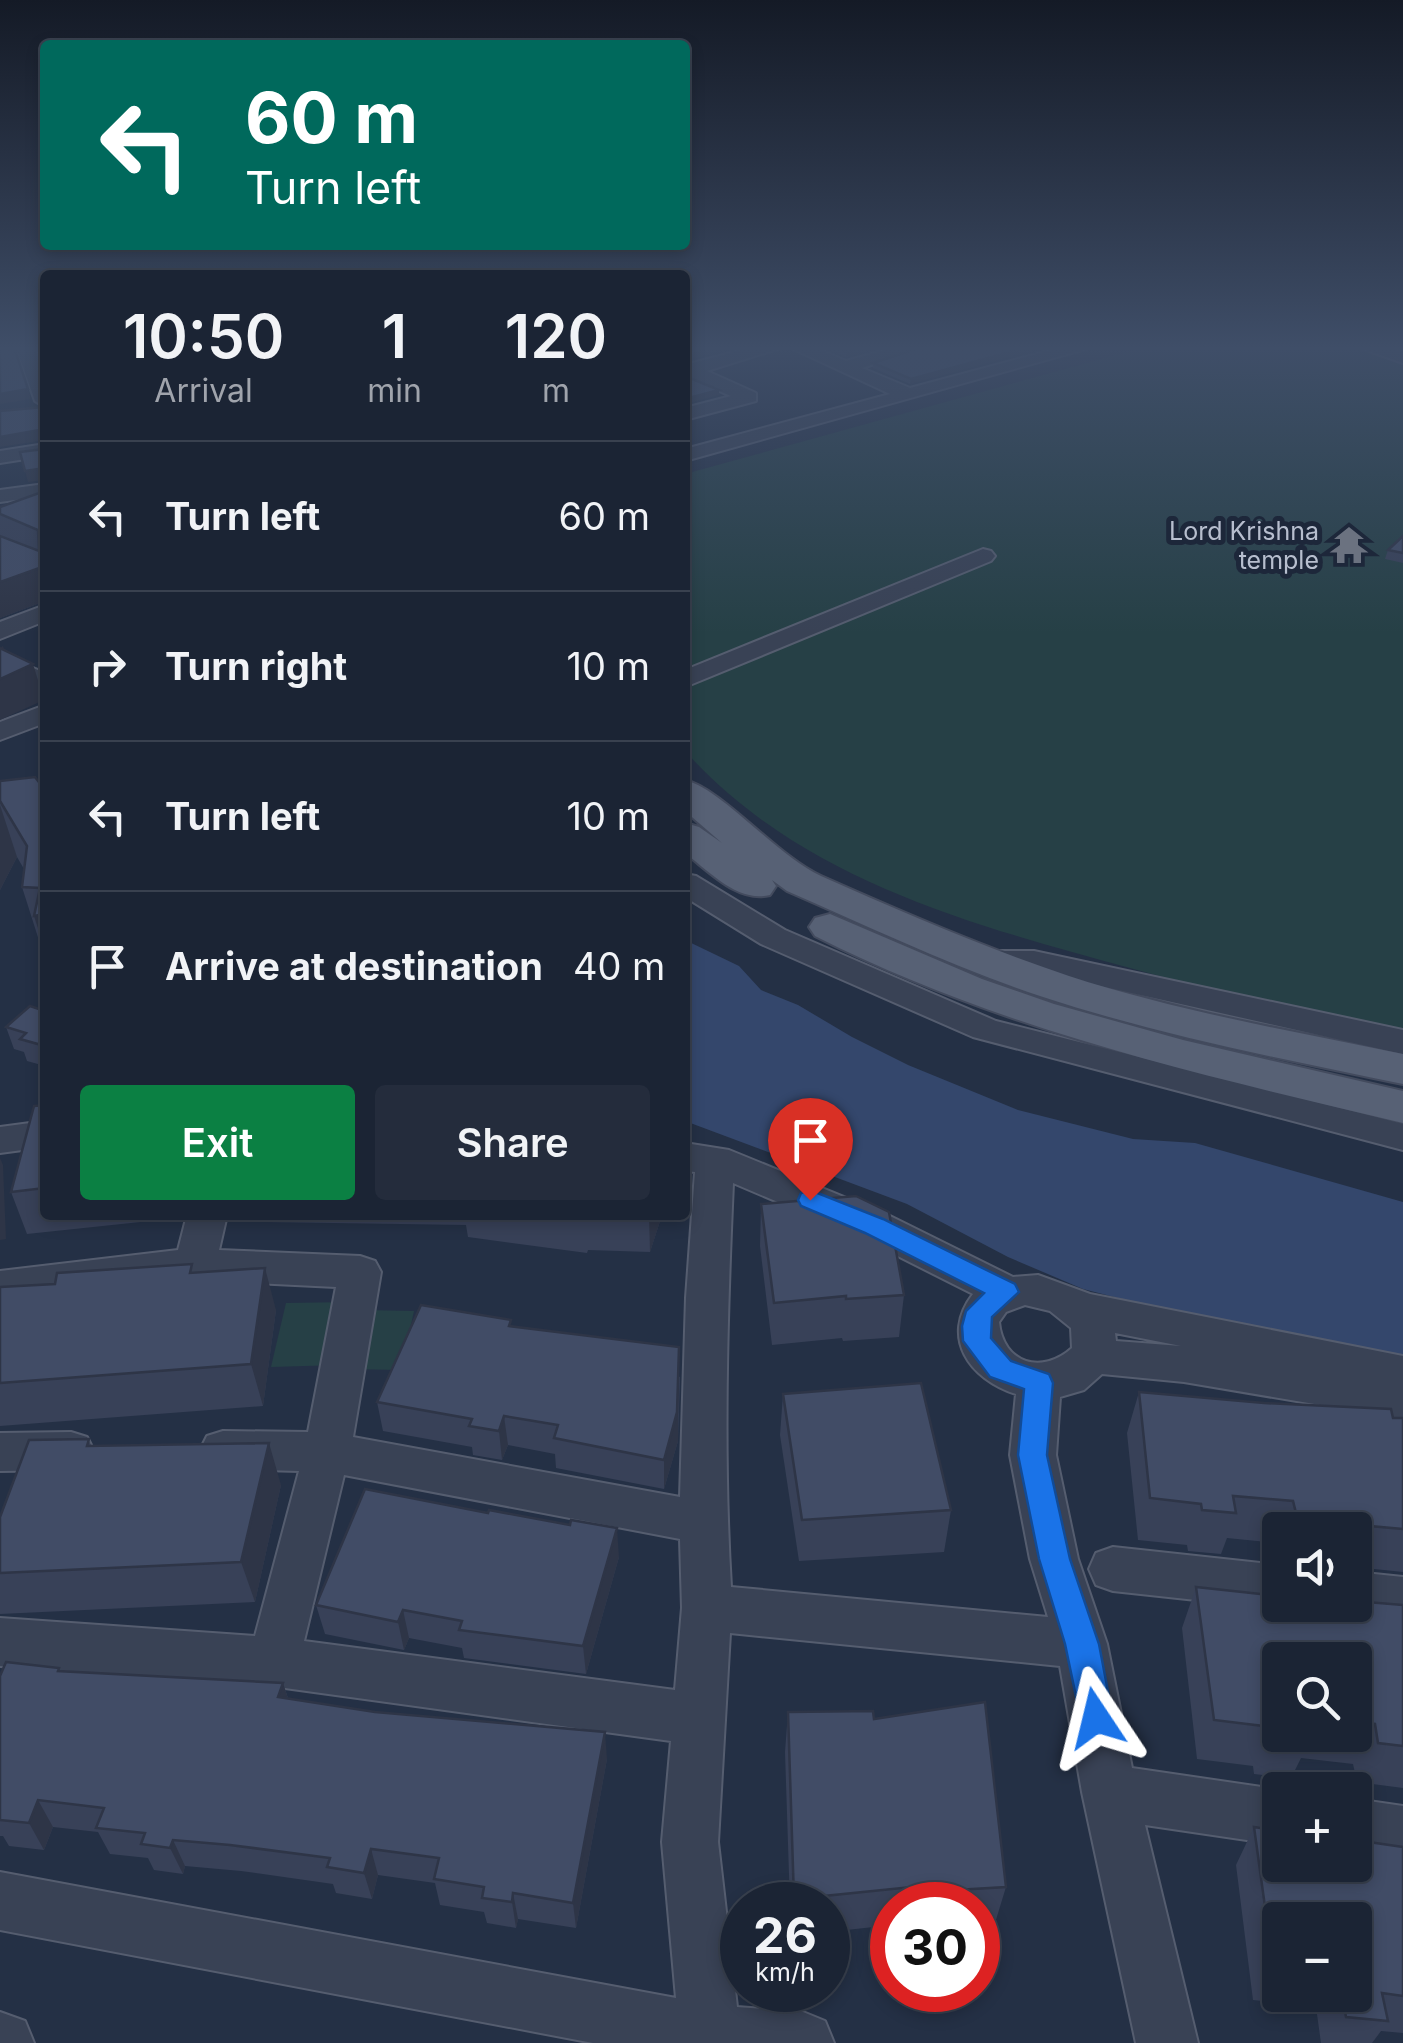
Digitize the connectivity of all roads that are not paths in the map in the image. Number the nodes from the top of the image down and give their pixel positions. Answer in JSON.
{"nodes":[{"id":1,"x":731,"y":442,"type":"edge"},
{"id":2,"x":40,"y":451,"type":"edge"},
{"id":3,"x":690,"y":454,"type":"edge"},
{"id":4,"x":0,"y":457,"type":"edge"},
{"id":5,"x":40,"y":491,"type":"edge"},
{"id":6,"x":0,"y":496,"type":"edge"},
{"id":7,"x":983,"y":556,"type":"dead end"},
{"id":8,"x":40,"y":614,"type":"edge"},
{"id":9,"x":0,"y":631,"type":"edge"},
{"id":10,"x":0,"y":662,"type":"edge"},
{"id":11,"x":39,"y":675,"type":"edge"},
{"id":12,"x":690,"y":677,"type":"edge"},
{"id":13,"x":40,"y":715,"type":"edge"},
{"id":14,"x":0,"y":732,"type":"edge"},
{"id":15,"x":690,"y":795,"type":"edge"},
{"id":16,"x":690,"y":839,"type":"edge"},
{"id":17,"x":690,"y":885,"type":"edge"},
{"id":18,"x":986,"y":960,"type":"junction"},
{"id":19,"x":1403,"y":1042,"type":"edge"},
{"id":20,"x":1403,"y":1069,"type":"edge"},
{"id":21,"x":1403,"y":1107,"type":"edge"},
{"id":22,"x":40,"y":1135,"type":"edge"},
{"id":23,"x":1403,"y":1137,"type":"edge"},
{"id":24,"x":0,"y":1140,"type":"edge"},
{"id":25,"x":700,"y":1158,"type":"edge"},
{"id":26,"x":205,"y":1220,"type":"edge"},
{"id":27,"x":195,"y":1264,"type":"junction"},
{"id":28,"x":0,"y":1287,"type":"edge"},
{"id":29,"x":1006,"y":1292,"type":"junction"},
{"id":30,"x":1080,"y":1309,"type":"junction"},
{"id":31,"x":1093,"y":1356,"type":"junction"},
{"id":32,"x":1403,"y":1374,"type":"edge"},
{"id":33,"x":1039,"y":1383,"type":"junction"},
{"id":34,"x":1403,"y":1401,"type":"edge"},
{"id":35,"x":188,"y":1450,"type":"edge"},
{"id":36,"x":113,"y":1451,"type":"edge"},
{"id":37,"x":0,"y":1452,"type":"edge"},
{"id":38,"x":326,"y":1452,"type":"junction"},
{"id":39,"x":704,"y":1522,"type":"junction"},
{"id":40,"x":1113,"y":1570,"type":"dead end"},
{"id":41,"x":1262,"y":1585,"type":"edge"},
{"id":42,"x":1372,"y":1597,"type":"edge"},
{"id":43,"x":1403,"y":1600,"type":"edge"},
{"id":44,"x":708,"y":1608,"type":"junction"},
{"id":45,"x":0,"y":1642,"type":"edge"},
{"id":46,"x":1082,"y":1644,"type":"junction"},
{"id":47,"x":274,"y":1659,"type":"junction"},
{"id":48,"x":698,"y":1719,"type":"junction"},
{"id":49,"x":1109,"y":1792,"type":"junction"},
{"id":50,"x":1262,"y":1813,"type":"edge"},
{"id":51,"x":1372,"y":1829,"type":"edge"},
{"id":52,"x":1403,"y":1834,"type":"edge"},
{"id":53,"x":0,"y":1901,"type":"edge"},
{"id":54,"x":710,"y":2034,"type":"junction"},
{"id":55,"x":803,"y":2043,"type":"edge"},
{"id":56,"x":1167,"y":2043,"type":"edge"}],
"edges":[{"from":1,"to":3,"type":"street"},
{"from":2,"to":4,"type":"street"},
{"from":5,"to":6,"type":"street"},
{"from":7,"to":12,"type":"street"},
{"from":8,"to":9,"type":"street"},
{"from":10,"to":11,"type":"street"},
{"from":13,"to":14,"type":"street"},
{"from":15,"to":18,"type":"main road"},
{"from":16,"to":21,"type":"main road"},
{"from":17,"to":23,"type":"street"},
{"from":18,"to":19,"type":"street"},
{"from":18,"to":20,"type":"main road"},
{"from":22,"to":24,"type":"street"},
{"from":25,"to":29,"type":"street"},
{"from":25,"to":39,"type":"street"},
{"from":26,"to":27,"type":"street"},
{"from":27,"to":28,"type":"street"},
{"from":27,"to":38,"type":"street"},
{"from":29,"to":30,"type":"street"},
{"from":29,"to":33,"type":"street"},
{"from":30,"to":31,"type":"street"},
{"from":30,"to":32,"type":"street"},
{"from":31,"to":33,"type":"street"},
{"from":31,"to":34,"type":"street"},
{"from":33,"to":46,"type":"street"},
{"from":35,"to":38,"type":"street"},
{"from":36,"to":37,"type":"street"},
{"from":38,"to":39,"type":"street"},
{"from":38,"to":47,"type":"street"},
{"from":39,"to":44,"type":"street"},
{"from":40,"to":41,"type":"street"},
{"from":42,"to":43,"type":"street"},
{"from":44,"to":46,"type":"street"},
{"from":44,"to":48,"type":"street"},
{"from":45,"to":47,"type":"street"},
{"from":46,"to":49,"type":"street"},
{"from":47,"to":48,"type":"street"},
{"from":48,"to":54,"type":"street"},
{"from":49,"to":50,"type":"street"},
{"from":49,"to":56,"type":"street"},
{"from":51,"to":52,"type":"street"},
{"from":53,"to":54,"type":"street"},
{"from":54,"to":55,"type":"street"}]}
